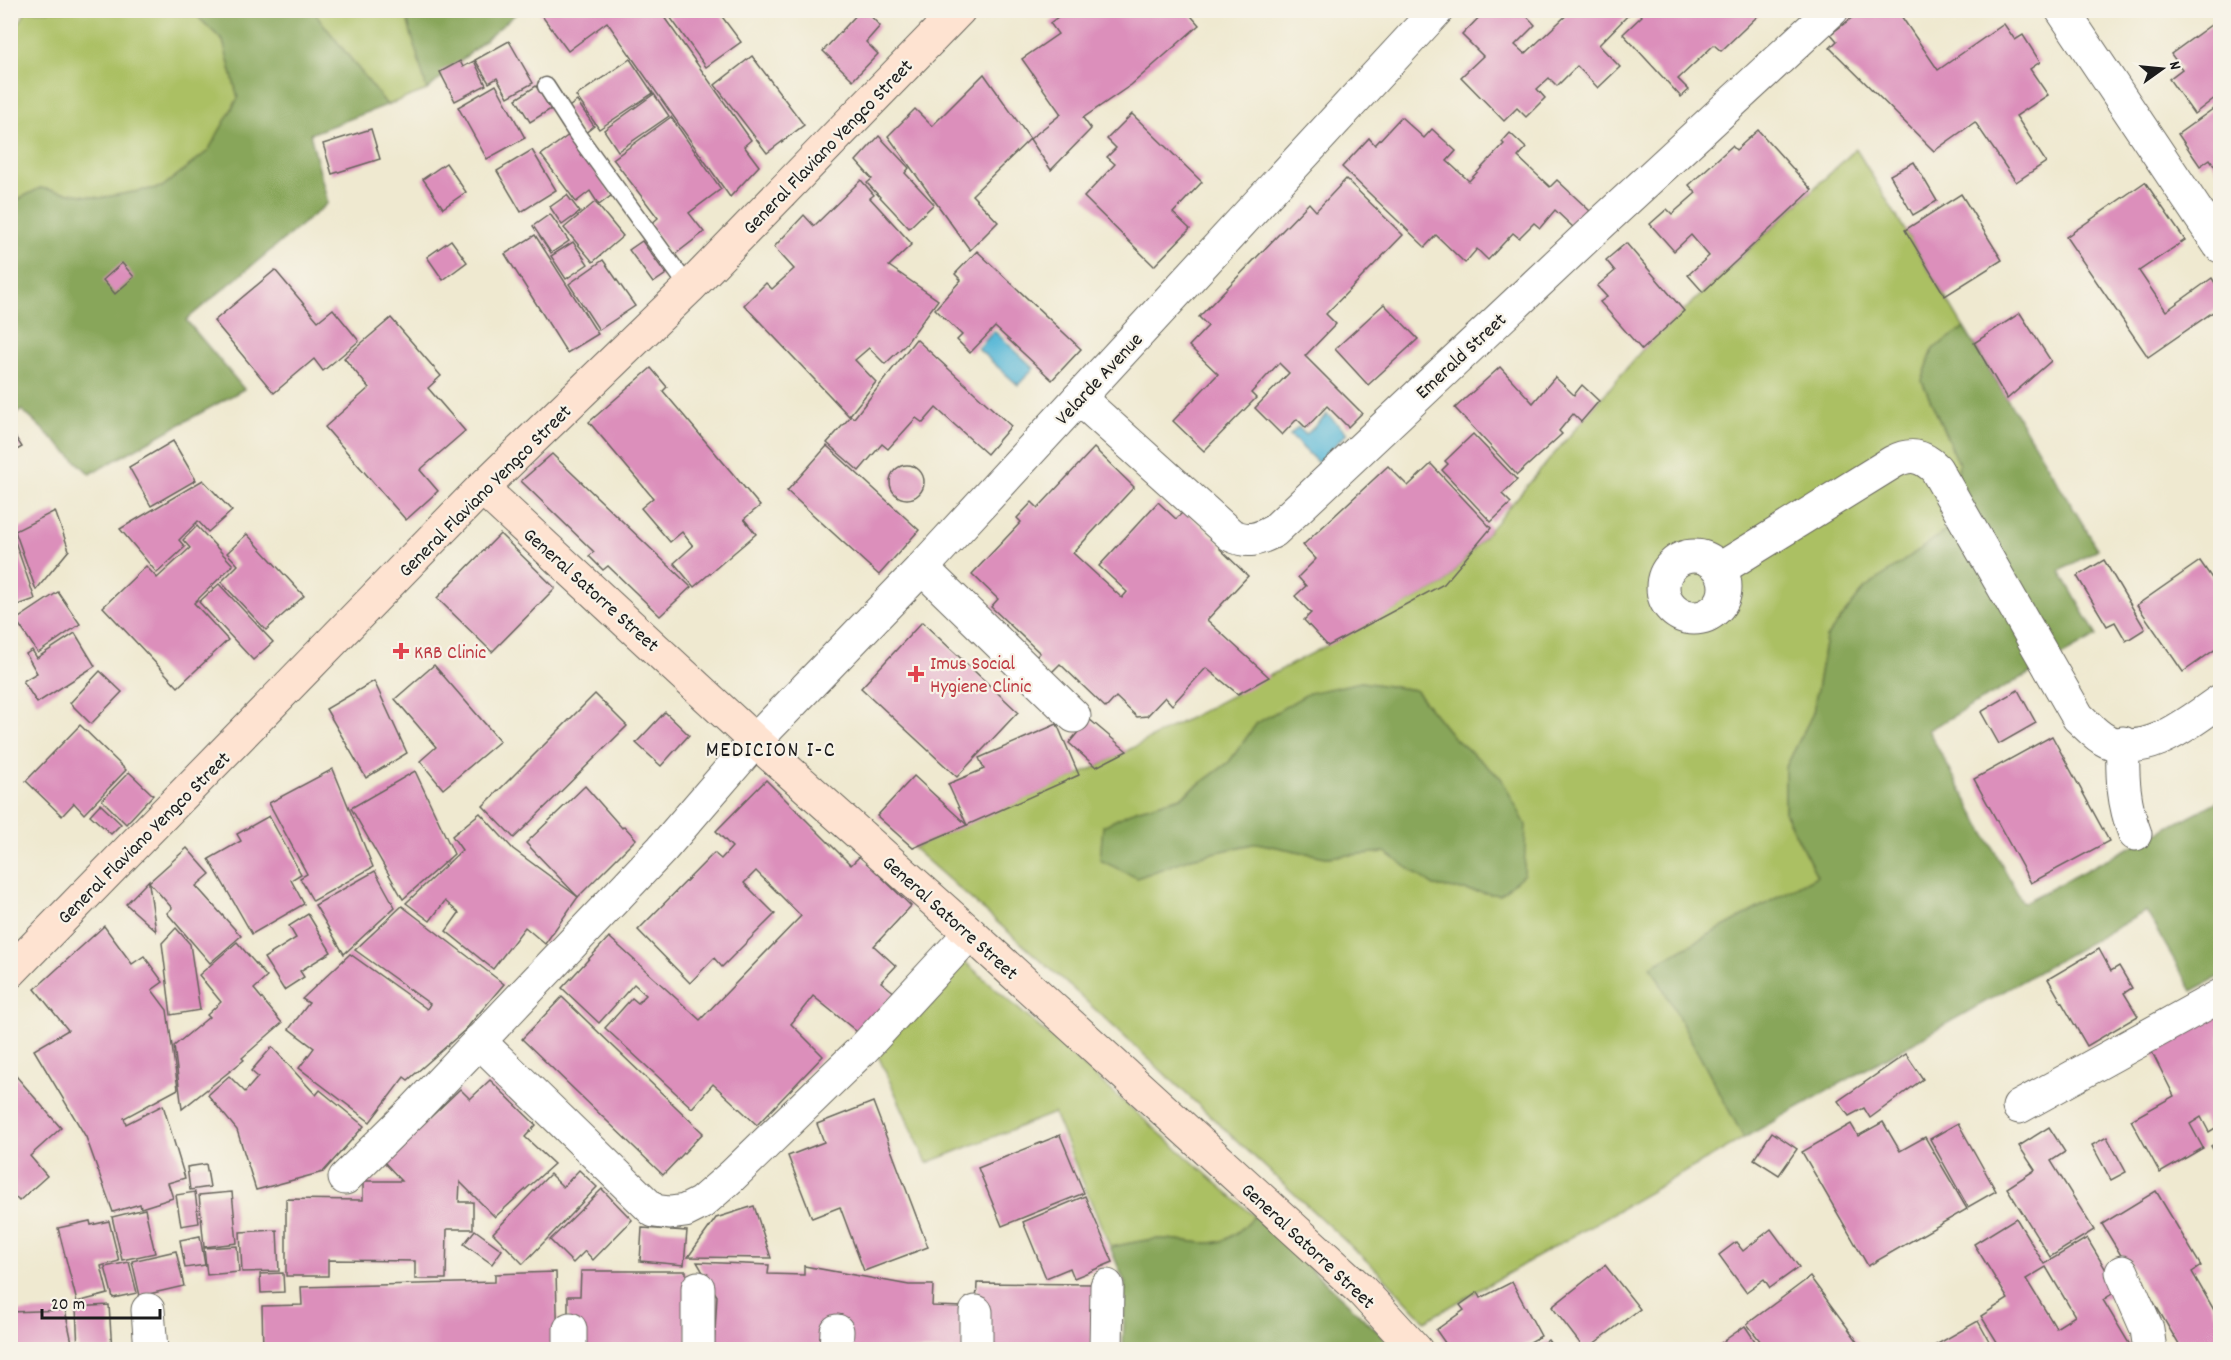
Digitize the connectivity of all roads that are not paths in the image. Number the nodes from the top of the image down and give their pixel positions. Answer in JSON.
{"nodes":[{"id":1,"x":959,"y":10,"type":"edge"},
{"id":2,"x":1437,"y":10,"type":"edge"},
{"id":3,"x":1832,"y":10,"type":"edge"},
{"id":4,"x":2062,"y":10,"type":"edge"},
{"id":5,"x":546,"y":86,"type":"dead end"},
{"id":6,"x":2220,"y":246,"type":"edge"},
{"id":7,"x":689,"y":288,"type":"junction"},
{"id":8,"x":1079,"y":398,"type":"junction"},
{"id":9,"x":482,"y":488,"type":"junction"},
{"id":10,"x":922,"y":567,"type":"junction"},
{"id":11,"x":1720,"y":569,"type":"dead end"},
{"id":12,"x":2220,"y":701,"type":"edge"},
{"id":13,"x":1074,"y":716,"type":"dead end"},
{"id":14,"x":755,"y":741,"type":"junction"},
{"id":15,"x":2123,"y":743,"type":"junction"},
{"id":16,"x":2135,"y":834,"type":"dead end"},
{"id":17,"x":970,"y":933,"type":"junction"},
{"id":18,"x":10,"y":972,"type":"edge"},
{"id":19,"x":2220,"y":996,"type":"edge"},
{"id":20,"x":479,"y":1041,"type":"junction"},
{"id":21,"x":2019,"y":1107,"type":"dead end"},
{"id":22,"x":345,"y":1178,"type":"dead end"},
{"id":23,"x":2122,"y":1272,"type":"dead end"},
{"id":24,"x":1107,"y":1286,"type":"dead end"},
{"id":25,"x":698,"y":1288,"type":"dead end"},
{"id":26,"x":148,"y":1310,"type":"dead end"},
{"id":27,"x":976,"y":1312,"type":"dead end"},
{"id":28,"x":151,"y":1350,"type":"edge"},
{"id":29,"x":698,"y":1350,"type":"edge"},
{"id":30,"x":976,"y":1350,"type":"edge"},
{"id":31,"x":1106,"y":1350,"type":"edge"},
{"id":32,"x":1416,"y":1350,"type":"edge"},
{"id":33,"x":2150,"y":1350,"type":"edge"}],
"edges":[{"from":1,"to":7,"type":"main road","name":"General Flaviano Yengco Street"},
{"from":2,"to":8,"type":"street","name":"Velarde Avenue"},
{"from":3,"to":8,"type":"street","name":"Emerald Street"},
{"from":4,"to":6,"type":"street"},
{"from":5,"to":7,"type":"lane"},
{"from":7,"to":9,"type":"main road","name":"General Flaviano Yengco Street"},
{"from":8,"to":10,"type":"street","name":"Velarde Avenue"},
{"from":9,"to":14,"type":"main road","name":"General Satorre Street"},
{"from":9,"to":18,"type":"main road","name":"General Flaviano Yengco Street"},
{"from":10,"to":13,"type":"street"},
{"from":10,"to":14,"type":"street","name":"Velarde Avenue"},
{"from":11,"to":15,"type":"street"},
{"from":12,"to":15,"type":"street"},
{"from":14,"to":17,"type":"main road","name":"General Satorre Street"},
{"from":14,"to":20,"type":"street","name":"Velarde Avenue"},
{"from":15,"to":16,"type":"street"},
{"from":17,"to":20,"type":"street"},
{"from":17,"to":32,"type":"main road","name":"General Satorre Street"},
{"from":19,"to":21,"type":"street"},
{"from":20,"to":22,"type":"street","name":"Velarde Avenue"},
{"from":23,"to":33,"type":"street"},
{"from":24,"to":31,"type":"street"},
{"from":25,"to":29,"type":"street"},
{"from":26,"to":28,"type":"street"},
{"from":27,"to":30,"type":"street"}]}
